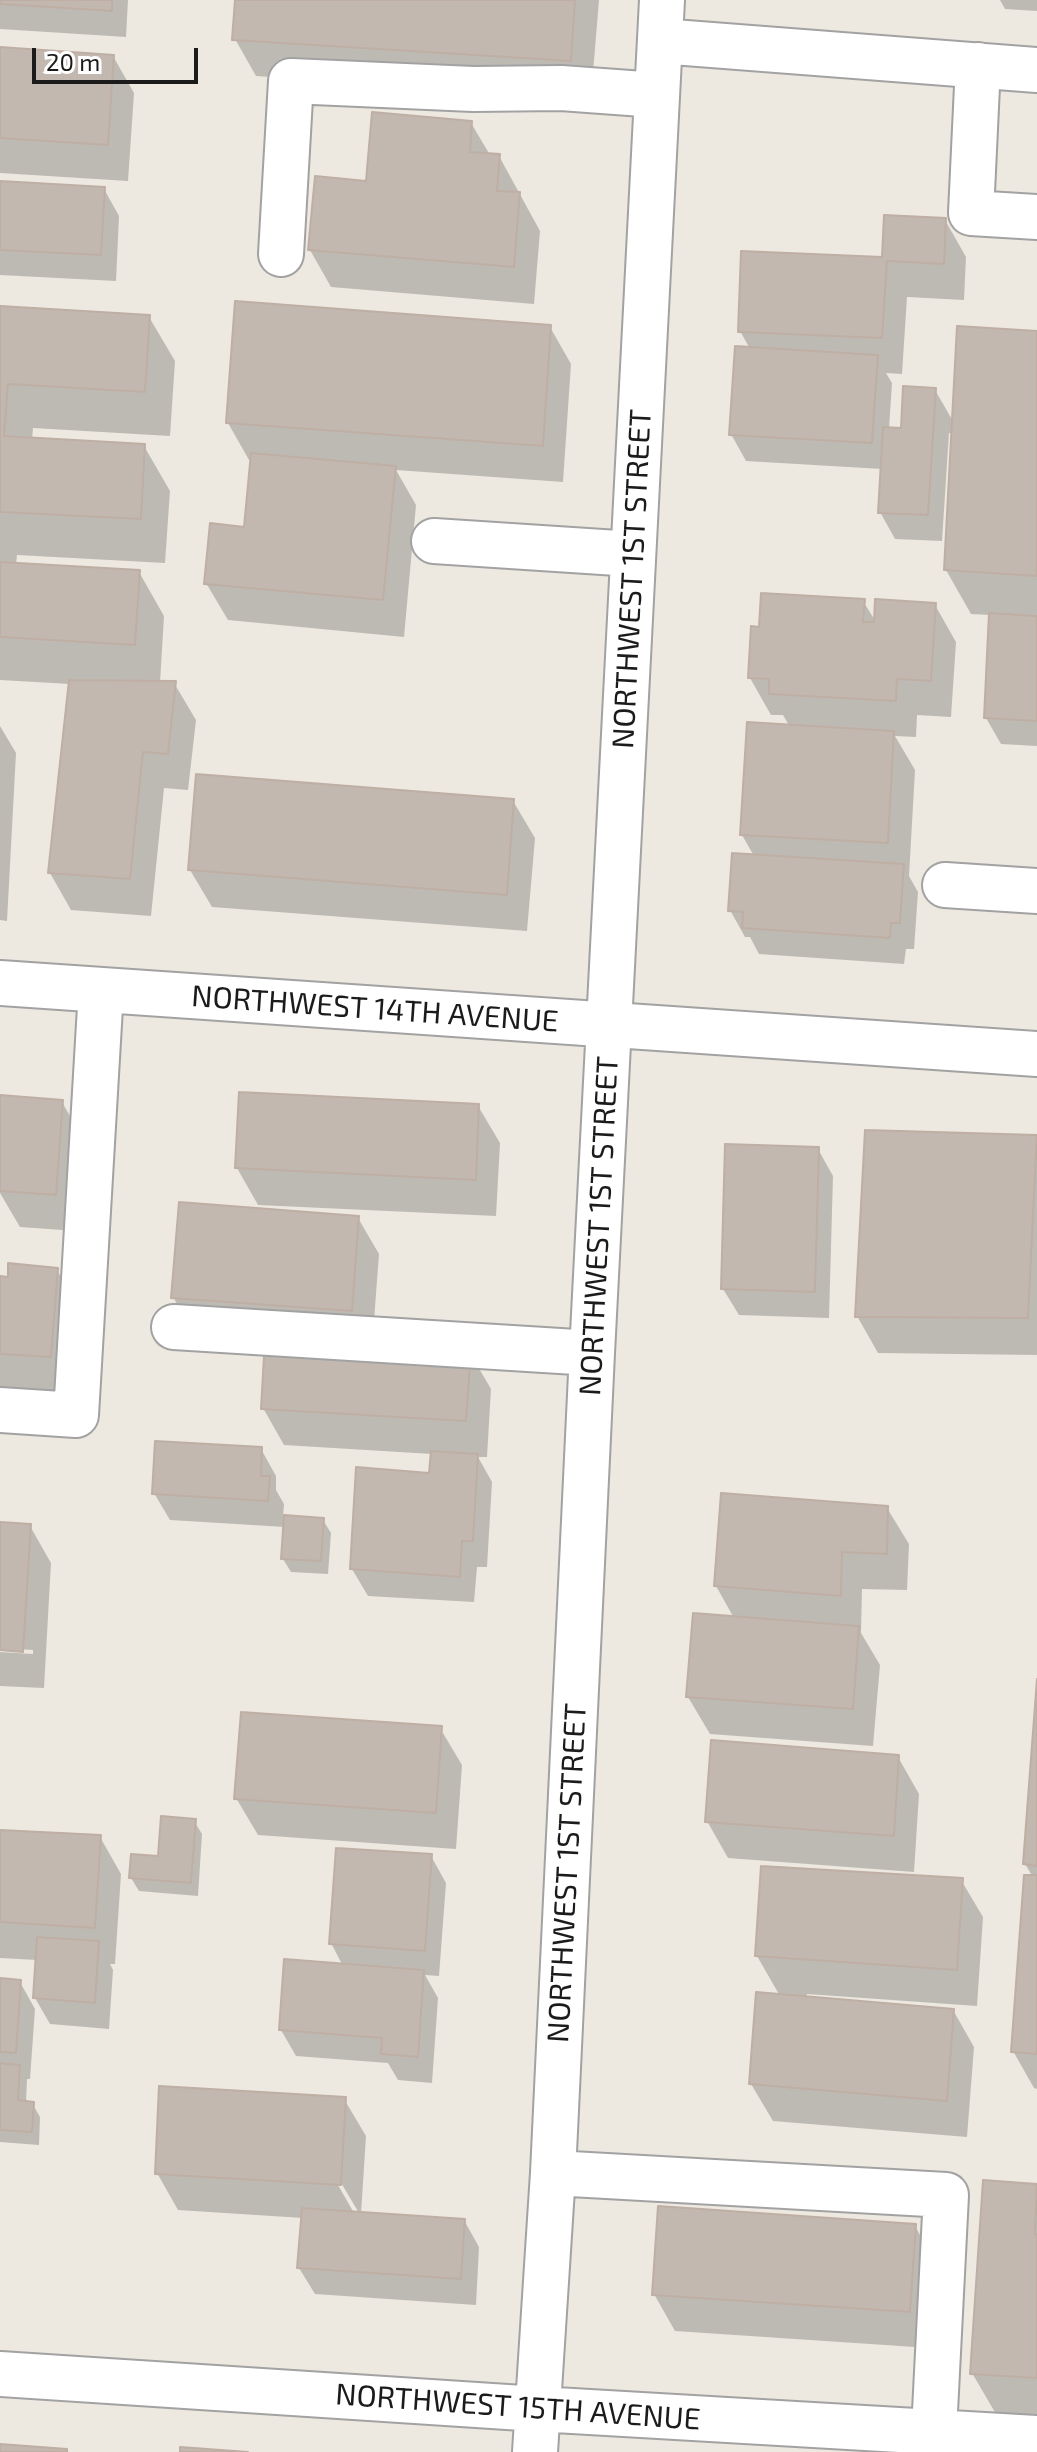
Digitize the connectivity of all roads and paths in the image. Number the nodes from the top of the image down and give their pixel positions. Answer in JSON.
{"nodes":[{"id":1,"x":661,"y":20,"type":"edge"},
{"id":2,"x":978,"y":65,"type":"junction"},
{"id":3,"x":1037,"y":70,"type":"edge"},
{"id":4,"x":657,"y":95,"type":"junction"},
{"id":5,"x":1037,"y":217,"type":"edge"},
{"id":6,"x":281,"y":254,"type":"dead end"},
{"id":7,"x":434,"y":541,"type":"dead end"},
{"id":8,"x":633,"y":554,"type":"junction"},
{"id":9,"x":945,"y":885,"type":"dead end"},
{"id":10,"x":1037,"y":891,"type":"edge"},
{"id":11,"x":0,"y":983,"type":"edge"},
{"id":12,"x":101,"y":990,"type":"junction"},
{"id":13,"x":609,"y":1026,"type":"junction"},
{"id":14,"x":1037,"y":1054,"type":"edge"},
{"id":15,"x":174,"y":1327,"type":"dead end"},
{"id":16,"x":592,"y":1353,"type":"junction"},
{"id":17,"x":0,"y":1410,"type":"edge"},
{"id":18,"x":553,"y":2173,"type":"junction"},
{"id":19,"x":0,"y":2374,"type":"edge"},
{"id":20,"x":538,"y":2409,"type":"junction"},
{"id":21,"x":934,"y":2431,"type":"junction"},
{"id":22,"x":1037,"y":2438,"type":"edge"},
{"id":23,"x":535,"y":2452,"type":"edge"}],
"edges":[{"from":1,"to":2,"type":"street"},
{"from":1,"to":4,"type":"street","name":"NORTHWEST 1ST STREET"},
{"from":2,"to":3,"type":"street"},
{"from":2,"to":5,"type":"street"},
{"from":4,"to":6,"type":"street"},
{"from":4,"to":8,"type":"street","name":"NORTHWEST 1ST STREET"},
{"from":7,"to":8,"type":"street"},
{"from":8,"to":13,"type":"street","name":"NORTHWEST 1ST STREET"},
{"from":9,"to":10,"type":"street"},
{"from":11,"to":12,"type":"street","name":"NORTHWEST 14TH AVENUE"},
{"from":12,"to":13,"type":"street","name":"NORTHWEST 14TH AVENUE"},
{"from":12,"to":17,"type":"street"},
{"from":13,"to":14,"type":"street","name":"NORTHWEST 14TH AVENUE"},
{"from":13,"to":16,"type":"street","name":"NORTHWEST 1ST STREET"},
{"from":15,"to":16,"type":"street"},
{"from":16,"to":18,"type":"street","name":"NORTHWEST 1ST STREET"},
{"from":18,"to":20,"type":"street","name":"NORTHWEST 1ST STREET"},
{"from":18,"to":21,"type":"street"},
{"from":19,"to":20,"type":"street","name":"NORTHWEST 15TH AVENUE"},
{"from":20,"to":21,"type":"street","name":"NORTHWEST 15TH AVENUE"},
{"from":20,"to":23,"type":"street","name":"NORTHWEST 1ST STREET"},
{"from":21,"to":22,"type":"street","name":"NORTHWEST 15TH AVENUE"}]}
